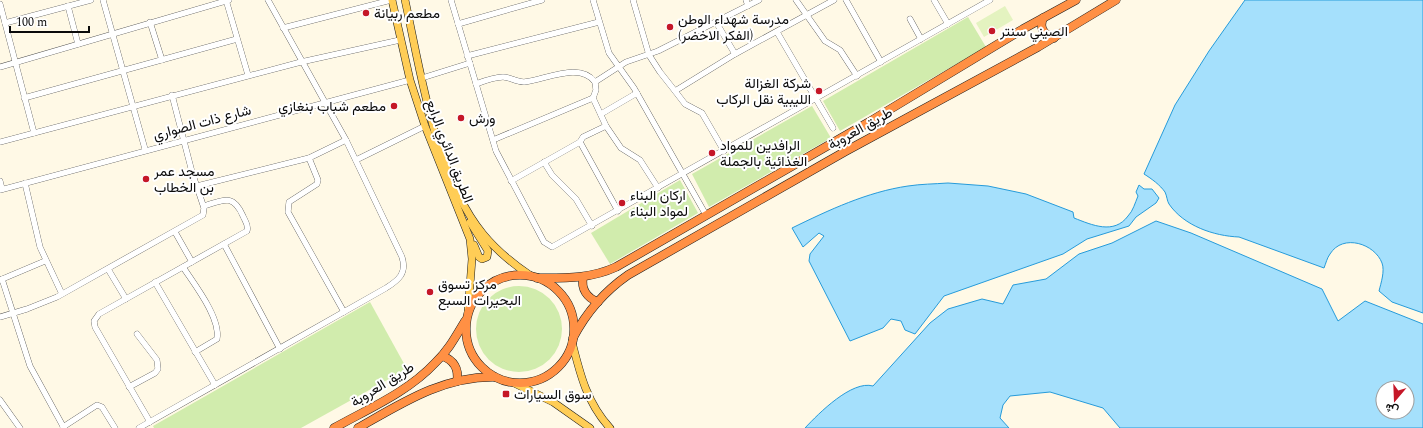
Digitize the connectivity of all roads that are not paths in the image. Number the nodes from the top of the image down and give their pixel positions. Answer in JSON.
{"nodes":[{"id":1,"x":90,"y":0,"type":"edge"},
{"id":2,"x":103,"y":0,"type":"edge"},
{"id":3,"x":227,"y":0,"type":"edge"},
{"id":4,"x":268,"y":0,"type":"edge"},
{"id":5,"x":391,"y":0,"type":"edge"},
{"id":6,"x":405,"y":0,"type":"edge"},
{"id":7,"x":450,"y":0,"type":"edge"},
{"id":8,"x":542,"y":0,"type":"edge"},
{"id":9,"x":593,"y":0,"type":"edge"},
{"id":10,"x":633,"y":0,"type":"edge"},
{"id":11,"x":759,"y":0,"type":"edge"},
{"id":12,"x":796,"y":0,"type":"edge"},
{"id":13,"x":834,"y":0,"type":"edge"},
{"id":14,"x":846,"y":0,"type":"edge"},
{"id":15,"x":934,"y":0,"type":"edge"},
{"id":16,"x":1076,"y":0,"type":"edge"},
{"id":17,"x":1116,"y":0,"type":"edge"},
{"id":18,"x":988,"y":1,"type":"edge"},
{"id":19,"x":747,"y":3,"type":"edge"},
{"id":20,"x":0,"y":4,"type":"edge"},
{"id":21,"x":68,"y":6,"type":"junction"},
{"id":22,"x":807,"y":16,"type":"junction"},
{"id":23,"x":1043,"y":18,"type":"junction"},
{"id":24,"x":910,"y":20,"type":"dead end"},
{"id":25,"x":150,"y":22,"type":"junction"},
{"id":26,"x":599,"y":22,"type":"junction"},
{"id":27,"x":716,"y":22,"type":"junction"},
{"id":28,"x":5,"y":23,"type":"junction"},
{"id":29,"x":458,"y":24,"type":"junction"},
{"id":30,"x":948,"y":24,"type":"junction"},
{"id":31,"x":283,"y":28,"type":"junction"},
{"id":32,"x":777,"y":32,"type":"junction"},
{"id":33,"x":113,"y":34,"type":"junction"},
{"id":34,"x":1054,"y":38,"type":"junction"},
{"id":35,"x":237,"y":39,"type":"junction"},
{"id":36,"x":921,"y":39,"type":"junction"},
{"id":37,"x":400,"y":40,"type":"junction"},
{"id":38,"x":78,"y":44,"type":"junction"},
{"id":39,"x":735,"y":54,"type":"junction"},
{"id":40,"x":649,"y":55,"type":"junction"},
{"id":41,"x":468,"y":56,"type":"junction"},
{"id":42,"x":162,"y":60,"type":"junction"},
{"id":43,"x":15,"y":62,"type":"junction"},
{"id":44,"x":301,"y":62,"type":"junction"},
{"id":45,"x":881,"y":62,"type":"junction"},
{"id":46,"x":470,"y":64,"type":"junction"},
{"id":47,"x":0,"y":67,"type":"edge"},
{"id":48,"x":618,"y":67,"type":"junction"},
{"id":49,"x":123,"y":71,"type":"junction"},
{"id":50,"x":248,"y":75,"type":"junction"},
{"id":51,"x":856,"y":76,"type":"junction"},
{"id":52,"x":422,"y":78,"type":"junction"},
{"id":53,"x":410,"y":80,"type":"junction"},
{"id":54,"x":595,"y":82,"type":"junction"},
{"id":55,"x":476,"y":84,"type":"junction"},
{"id":56,"x":675,"y":91,"type":"junction"},
{"id":57,"x":637,"y":94,"type":"junction"},
{"id":58,"x":172,"y":95,"type":"junction"},
{"id":59,"x":24,"y":98,"type":"junction"},
{"id":60,"x":593,"y":98,"type":"junction"},
{"id":61,"x":816,"y":99,"type":"junction"},
{"id":62,"x":325,"y":103,"type":"junction"},
{"id":63,"x":133,"y":106,"type":"junction"},
{"id":64,"x":601,"y":114,"type":"junction"},
{"id":65,"x":425,"y":126,"type":"junction"},
{"id":66,"x":606,"y":126,"type":"junction"},
{"id":67,"x":833,"y":128,"type":"dead end"},
{"id":68,"x":34,"y":133,"type":"junction"},
{"id":69,"x":183,"y":139,"type":"junction"},
{"id":70,"x":346,"y":140,"type":"junction"},
{"id":71,"x":492,"y":140,"type":"junction"},
{"id":72,"x":0,"y":142,"type":"edge"},
{"id":73,"x":580,"y":142,"type":"junction"},
{"id":74,"x":145,"y":149,"type":"junction"},
{"id":75,"x":724,"y":151,"type":"junction"},
{"id":76,"x":309,"y":158,"type":"junction"},
{"id":77,"x":356,"y":160,"type":"junction"},
{"id":78,"x":544,"y":162,"type":"junction"},
{"id":79,"x":684,"y":174,"type":"junction"},
{"id":80,"x":0,"y":181,"type":"edge"},
{"id":81,"x":512,"y":181,"type":"junction"},
{"id":82,"x":25,"y":183,"type":"junction"},
{"id":83,"x":197,"y":186,"type":"junction"},
{"id":84,"x":658,"y":188,"type":"junction"},
{"id":85,"x":1,"y":189,"type":"edge"},
{"id":86,"x":204,"y":206,"type":"junction"},
{"id":87,"x":466,"y":209,"type":"junction"},
{"id":88,"x":618,"y":211,"type":"junction"},
{"id":89,"x":706,"y":215,"type":"junction"},
{"id":90,"x":592,"y":226,"type":"junction"},
{"id":91,"x":175,"y":232,"type":"junction"},
{"id":92,"x":468,"y":234,"type":"junction"},
{"id":93,"x":224,"y":244,"type":"junction"},
{"id":94,"x":45,"y":261,"type":"junction"},
{"id":95,"x":192,"y":262,"type":"junction"},
{"id":96,"x":182,"y":267,"type":"junction"},
{"id":97,"x":108,"y":269,"type":"junction"},
{"id":98,"x":534,"y":277,"type":"junction"},
{"id":99,"x":583,"y":277,"type":"junction"},
{"id":100,"x":1,"y":280,"type":"edge"},
{"id":101,"x":155,"y":282,"type":"junction"},
{"id":102,"x":62,"y":294,"type":"junction"},
{"id":103,"x":126,"y":299,"type":"junction"},
{"id":104,"x":598,"y":302,"type":"junction"},
{"id":105,"x":344,"y":312,"type":"junction"},
{"id":106,"x":13,"y":313,"type":"junction"},
{"id":107,"x":468,"y":315,"type":"junction"},
{"id":108,"x":0,"y":317,"type":"edge"},
{"id":109,"x":137,"y":334,"type":"dead end"},
{"id":110,"x":573,"y":340,"type":"junction"},
{"id":111,"x":280,"y":348,"type":"junction"},
{"id":112,"x":195,"y":352,"type":"junction"},
{"id":113,"x":442,"y":356,"type":"junction"},
{"id":114,"x":496,"y":377,"type":"junction"},
{"id":115,"x":457,"y":381,"type":"junction"},
{"id":116,"x":514,"y":382,"type":"junction"},
{"id":117,"x":215,"y":385,"type":"junction"},
{"id":118,"x":129,"y":388,"type":"junction"},
{"id":119,"x":0,"y":400,"type":"edge"},
{"id":120,"x":150,"y":422,"type":"junction"},
{"id":121,"x":63,"y":427,"type":"edge"},
{"id":122,"x":20,"y":428,"type":"edge"},
{"id":123,"x":115,"y":428,"type":"edge"},
{"id":124,"x":139,"y":428,"type":"edge"},
{"id":125,"x":334,"y":428,"type":"edge"},
{"id":126,"x":358,"y":428,"type":"edge"},
{"id":127,"x":590,"y":428,"type":"edge"},
{"id":128,"x":610,"y":428,"type":"edge"}],
"edges":[{"from":1,"to":21,"type":"street"},
{"from":2,"to":33,"type":"street"},
{"from":3,"to":25,"type":"street"},
{"from":3,"to":35,"type":"street"},
{"from":4,"to":31,"type":"street"},
{"from":5,"to":31,"type":"street"},
{"from":5,"to":37,"type":"main road","name":"الطريق الدائري الرابع"},
{"from":6,"to":52,"type":"main road","name":"الطريق الدائري الرابع"},
{"from":7,"to":29,"type":"street"},
{"from":8,"to":29,"type":"street"},
{"from":9,"to":26,"type":"street"},
{"from":10,"to":40,"type":"street"},
{"from":11,"to":19,"type":"street"},
{"from":12,"to":22,"type":"street"},
{"from":13,"to":22,"type":"street"},
{"from":14,"to":45,"type":"street"},
{"from":15,"to":30,"type":"street"},
{"from":16,"to":23,"type":"highway","name":"طريق العروبة"},
{"from":17,"to":34,"type":"highway","name":"طريق العروبة"},
{"from":18,"to":30,"type":"street"},
{"from":19,"to":27,"type":"street"},
{"from":20,"to":28,"type":"street"},
{"from":21,"to":28,"type":"street"},
{"from":21,"to":38,"type":"street"},
{"from":22,"to":32,"type":"street"},
{"from":22,"to":51,"type":"street"},
{"from":23,"to":34,"type":"highway"},
{"from":23,"to":89,"type":"highway","name":"طريق العروبة"},
{"from":24,"to":36,"type":"street"},
{"from":25,"to":33,"type":"street"},
{"from":25,"to":42,"type":"street"},
{"from":26,"to":41,"type":"street"},
{"from":26,"to":48,"type":"street"},
{"from":27,"to":39,"type":"street"},
{"from":27,"to":40,"type":"street"},
{"from":28,"to":43,"type":"street"},
{"from":29,"to":41,"type":"street"},
{"from":30,"to":36,"type":"street"},
{"from":31,"to":44,"type":"street"},
{"from":32,"to":39,"type":"street"},
{"from":32,"to":61,"type":"street"},
{"from":33,"to":38,"type":"street"},
{"from":33,"to":49,"type":"street"},
{"from":34,"to":104,"type":"highway","name":"طريق العروبة"},
{"from":35,"to":42,"type":"street"},
{"from":35,"to":50,"type":"street"},
{"from":36,"to":45,"type":"street"},
{"from":37,"to":44,"type":"street"},
{"from":37,"to":53,"type":"main road","name":"الطريق الدائري الرابع"},
{"from":38,"to":43,"type":"street"},
{"from":39,"to":56,"type":"street"},
{"from":40,"to":48,"type":"street"},
{"from":40,"to":56,"type":"street"},
{"from":41,"to":46,"type":"street"},
{"from":42,"to":49,"type":"street"},
{"from":43,"to":47,"type":"street"},
{"from":43,"to":59,"type":"street"},
{"from":44,"to":50,"type":"street"},
{"from":44,"to":62,"type":"street"},
{"from":45,"to":51,"type":"street"},
{"from":46,"to":52,"type":"street"},
{"from":46,"to":55,"type":"street"},
{"from":48,"to":54,"type":"street"},
{"from":48,"to":57,"type":"street"},
{"from":49,"to":59,"type":"street"},
{"from":49,"to":63,"type":"street"},
{"from":50,"to":58,"type":"street"},
{"from":51,"to":61,"type":"street"},
{"from":52,"to":87,"type":"main road","name":"الطريق الدائري الرابع"},
{"from":53,"to":62,"type":"street","name":"شارع ذات الصواري"},
{"from":53,"to":65,"type":"main road","name":"الطريق الدائري الرابع"},
{"from":54,"to":55,"type":"street"},
{"from":54,"to":60,"type":"street"},
{"from":55,"to":71,"type":"street"},
{"from":56,"to":75,"type":"street"},
{"from":57,"to":64,"type":"street"},
{"from":57,"to":79,"type":"street"},
{"from":58,"to":63,"type":"street"},
{"from":58,"to":69,"type":"street"},
{"from":59,"to":68,"type":"street"},
{"from":60,"to":64,"type":"street"},
{"from":60,"to":71,"type":"street"},
{"from":61,"to":67,"type":"street"},
{"from":61,"to":75,"type":"street"},
{"from":62,"to":69,"type":"street","name":"شارع ذات الصواري"},
{"from":62,"to":70,"type":"street"},
{"from":63,"to":68,"type":"street"},
{"from":63,"to":74,"type":"street"},
{"from":64,"to":66,"type":"street"},
{"from":65,"to":77,"type":"street"},
{"from":65,"to":92,"type":"main road","name":"الطريق الدائري الرابع"},
{"from":66,"to":73,"type":"street"},
{"from":66,"to":84,"type":"street"},
{"from":68,"to":72,"type":"street"},
{"from":69,"to":74,"type":"street","name":"شارع ذات الصواري"},
{"from":69,"to":83,"type":"street"},
{"from":70,"to":76,"type":"street"},
{"from":70,"to":77,"type":"street"},
{"from":71,"to":81,"type":"street"},
{"from":73,"to":78,"type":"street"},
{"from":73,"to":88,"type":"street"},
{"from":74,"to":82,"type":"street","name":"شارع ذات الصواري"},
{"from":75,"to":79,"type":"street"},
{"from":76,"to":83,"type":"street"},
{"from":76,"to":105,"type":"street"},
{"from":77,"to":105,"type":"street"},
{"from":78,"to":81,"type":"street"},
{"from":78,"to":90,"type":"street"},
{"from":79,"to":84,"type":"street"},
{"from":79,"to":89,"type":"street"},
{"from":80,"to":85,"type":"street"},
{"from":81,"to":90,"type":"street"},
{"from":82,"to":85,"type":"street","name":"شارع ذات الصواري"},
{"from":82,"to":94,"type":"street"},
{"from":83,"to":86,"type":"street"},
{"from":84,"to":88,"type":"street"},
{"from":86,"to":91,"type":"street"},
{"from":86,"to":93,"type":"street"},
{"from":87,"to":92,"type":"main road"},
{"from":87,"to":98,"type":"main road","name":"الطريق الدائري الرابع"},
{"from":88,"to":90,"type":"street"},
{"from":89,"to":99,"type":"highway","name":"طريق العروبة"},
{"from":91,"to":95,"type":"street"},
{"from":91,"to":97,"type":"street"},
{"from":92,"to":107,"type":"main road","name":"الطريق الدائري الرابع"},
{"from":93,"to":95,"type":"street"},
{"from":93,"to":111,"type":"street"},
{"from":94,"to":100,"type":"street"},
{"from":94,"to":102,"type":"street"},
{"from":95,"to":96,"type":"street"},
{"from":96,"to":101,"type":"street"},
{"from":96,"to":112,"type":"street"},
{"from":97,"to":102,"type":"street"},
{"from":97,"to":103,"type":"street"},
{"from":98,"to":99,"type":"highway","name":"طريق العروبة"},
{"from":98,"to":107,"type":"highway"},
{"from":98,"to":110,"type":"highway"},
{"from":99,"to":104,"type":"highway"},
{"from":100,"to":106,"type":"street"},
{"from":101,"to":103,"type":"street"},
{"from":101,"to":112,"type":"street"},
{"from":102,"to":106,"type":"street"},
{"from":103,"to":118,"type":"street"},
{"from":104,"to":110,"type":"highway","name":"طريق العروبة"},
{"from":105,"to":111,"type":"street"},
{"from":106,"to":108,"type":"street"},
{"from":106,"to":121,"type":"street"},
{"from":107,"to":113,"type":"highway","name":"طريق العروبة"},
{"from":107,"to":114,"type":"highway"},
{"from":109,"to":118,"type":"street"},
{"from":110,"to":116,"type":"highway"},
{"from":110,"to":128,"type":"main road"},
{"from":111,"to":117,"type":"street"},
{"from":112,"to":117,"type":"street"},
{"from":113,"to":115,"type":"highway"},
{"from":113,"to":125,"type":"highway","name":"طريق العروبة"},
{"from":114,"to":115,"type":"highway","name":"طريق العروبة"},
{"from":114,"to":116,"type":"highway"},
{"from":115,"to":126,"type":"highway","name":"طريق العروبة"},
{"from":116,"to":127,"type":"main road"},
{"from":117,"to":120,"type":"street"},
{"from":118,"to":120,"type":"street"},
{"from":119,"to":122,"type":"street"},
{"from":120,"to":124,"type":"street"},
{"from":121,"to":123,"type":"street"}]}
